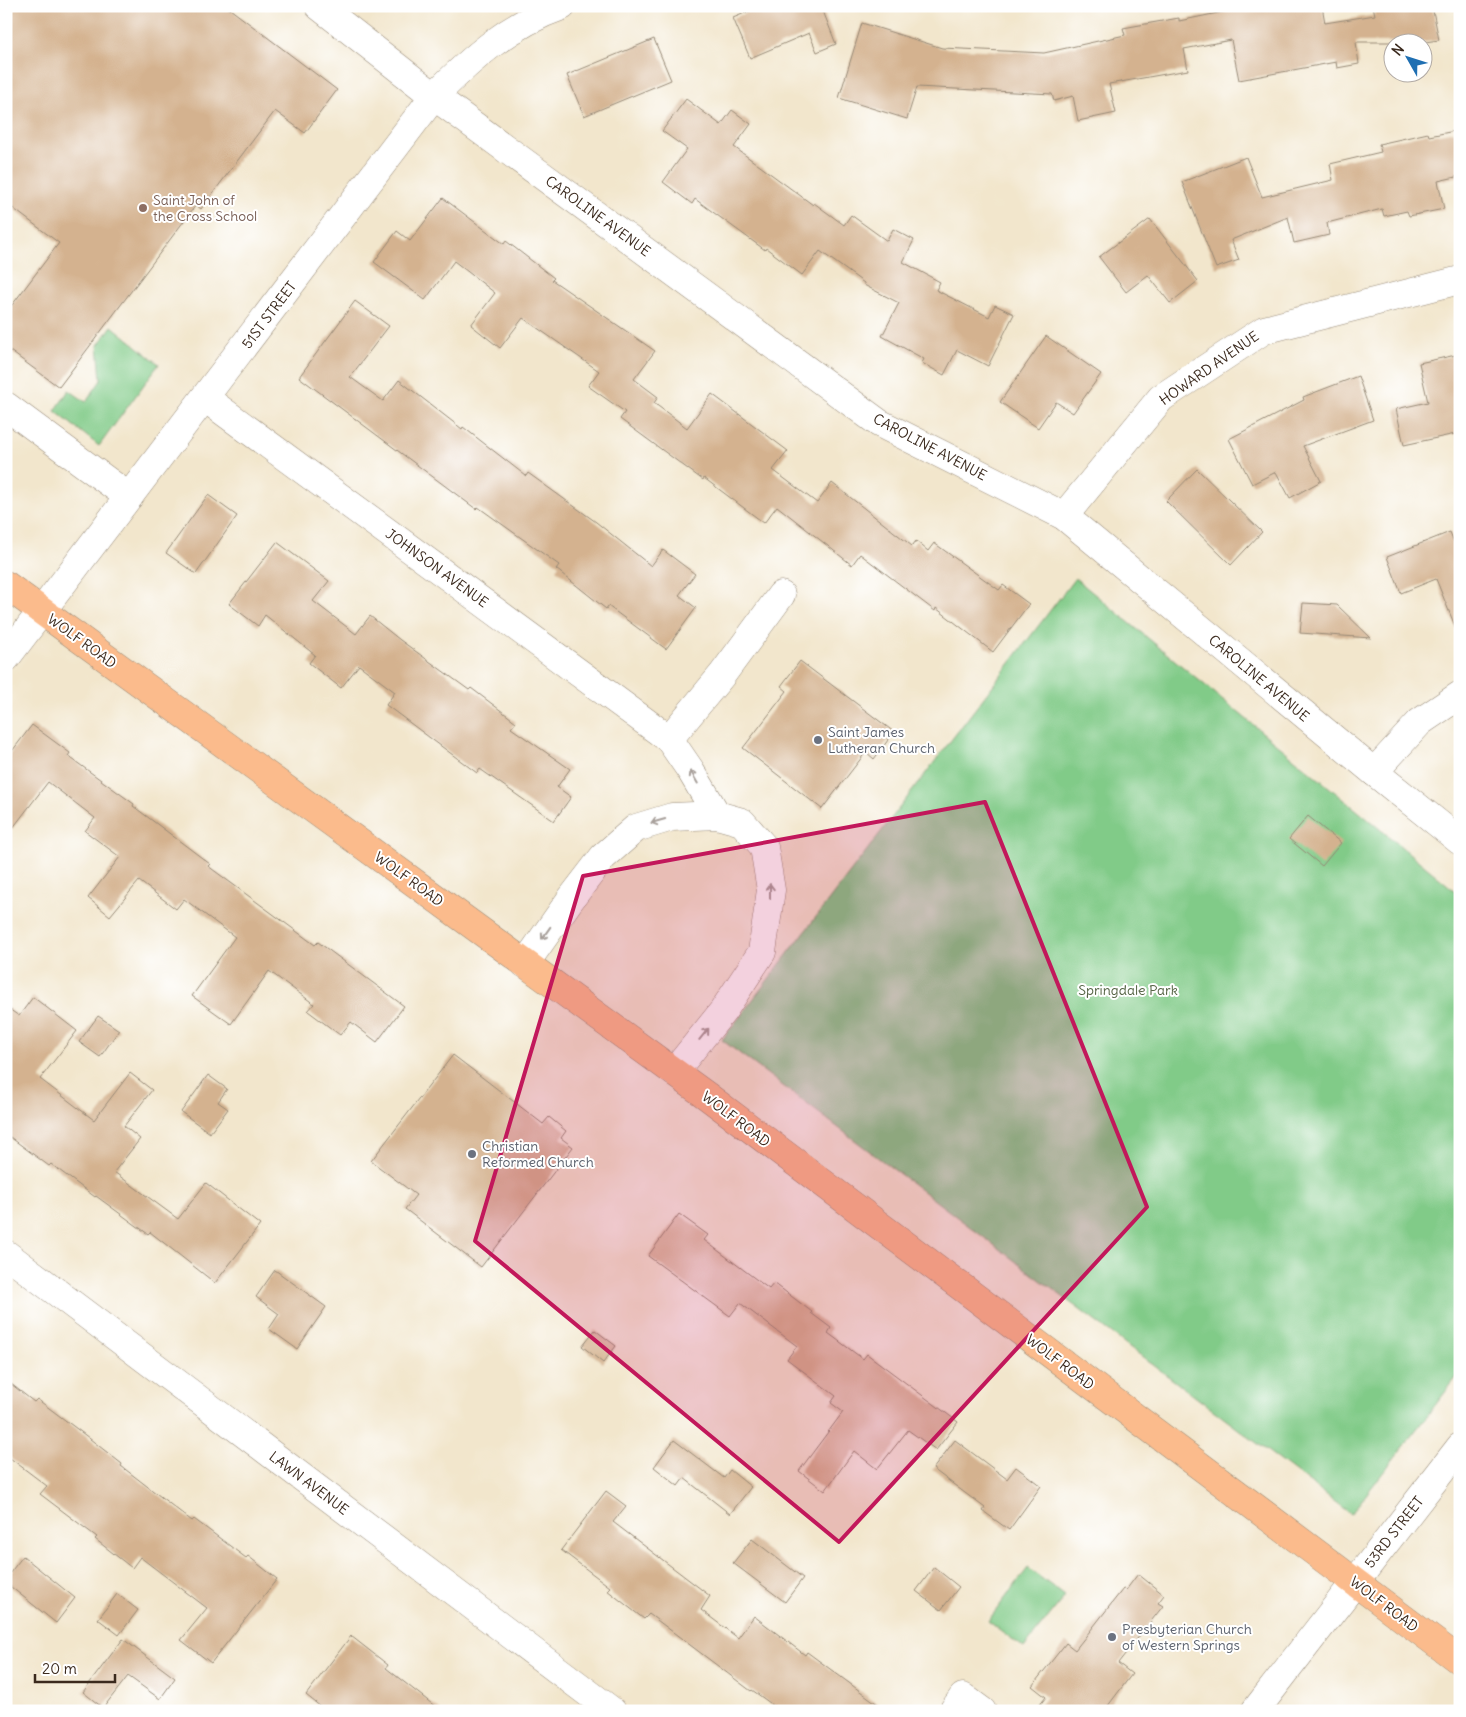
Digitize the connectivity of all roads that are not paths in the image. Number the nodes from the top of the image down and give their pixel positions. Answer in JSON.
{"nodes":[{"id":1,"x":319,"y":6,"type":"edge"},
{"id":2,"x":562,"y":6,"type":"edge"},
{"id":3,"x":434,"y":96,"type":"junction"},
{"id":4,"x":1460,"y":280,"type":"edge"},
{"id":5,"x":205,"y":398,"type":"junction"},
{"id":6,"x":6,"y":406,"type":"edge"},
{"id":7,"x":129,"y":497,"type":"junction"},
{"id":8,"x":1064,"y":516,"type":"junction"},
{"id":9,"x":6,"y":585,"type":"edge"},
{"id":10,"x":781,"y":595,"type":"dead end"},
{"id":11,"x":41,"y":611,"type":"junction"},
{"id":12,"x":6,"y":658,"type":"edge"},
{"id":13,"x":1460,"y":694,"type":"edge"},
{"id":14,"x":670,"y":739,"type":"junction"},
{"id":15,"x":1374,"y":772,"type":"junction"},
{"id":16,"x":717,"y":816,"type":"junction"},
{"id":17,"x":1460,"y":841,"type":"edge"},
{"id":18,"x":525,"y":964,"type":"junction"},
{"id":19,"x":674,"y":1072,"type":"junction"},
{"id":20,"x":6,"y":1254,"type":"edge"},
{"id":21,"x":1460,"y":1447,"type":"edge"},
{"id":22,"x":1355,"y":1582,"type":"junction"},
{"id":23,"x":1460,"y":1661,"type":"edge"},
{"id":24,"x":612,"y":1711,"type":"edge"},
{"id":25,"x":953,"y":1711,"type":"edge"},
{"id":26,"x":982,"y":1711,"type":"edge"},
{"id":27,"x":1255,"y":1711,"type":"edge"}],
"edges":[{"from":1,"to":3,"type":"street","name":"CAROLINE AVENUE"},
{"from":2,"to":3,"type":"street","name":"51ST STREET"},
{"from":3,"to":5,"type":"street","name":"51ST STREET"},
{"from":3,"to":8,"type":"street","name":"CAROLINE AVENUE"},
{"from":4,"to":8,"type":"street","name":"HOWARD AVENUE"},
{"from":5,"to":7,"type":"street","name":"51ST STREET"},
{"from":5,"to":14,"type":"street","name":"JOHNSON AVENUE"},
{"from":6,"to":7,"type":"street"},
{"from":7,"to":11,"type":"street","name":"51ST STREET"},
{"from":8,"to":15,"type":"street","name":"CAROLINE AVENUE"},
{"from":9,"to":11,"type":"main road","name":"WOLF ROAD"},
{"from":10,"to":14,"type":"street"},
{"from":11,"to":12,"type":"street","name":"51ST STREET"},
{"from":11,"to":18,"type":"main road","name":"WOLF ROAD"},
{"from":13,"to":15,"type":"street"},
{"from":16,"to":14,"type":"street","name":"JOHNSON AVENUE","one_way":true},
{"from":15,"to":17,"type":"street","name":"CAROLINE AVENUE"},
{"from":16,"to":18,"type":"street","one_way":true},
{"from":19,"to":16,"type":"street","one_way":true},
{"from":18,"to":19,"type":"main road","name":"WOLF ROAD"},
{"from":19,"to":22,"type":"main road","name":"WOLF ROAD"},
{"from":20,"to":24,"type":"street","name":"LAWN AVENUE"},
{"from":21,"to":22,"type":"street","name":"53RD STREET"},
{"from":22,"to":23,"type":"main road","name":"WOLF ROAD"},
{"from":22,"to":27,"type":"street","name":"53RD STREET"},
{"from":25,"to":26,"type":"street"}]}
